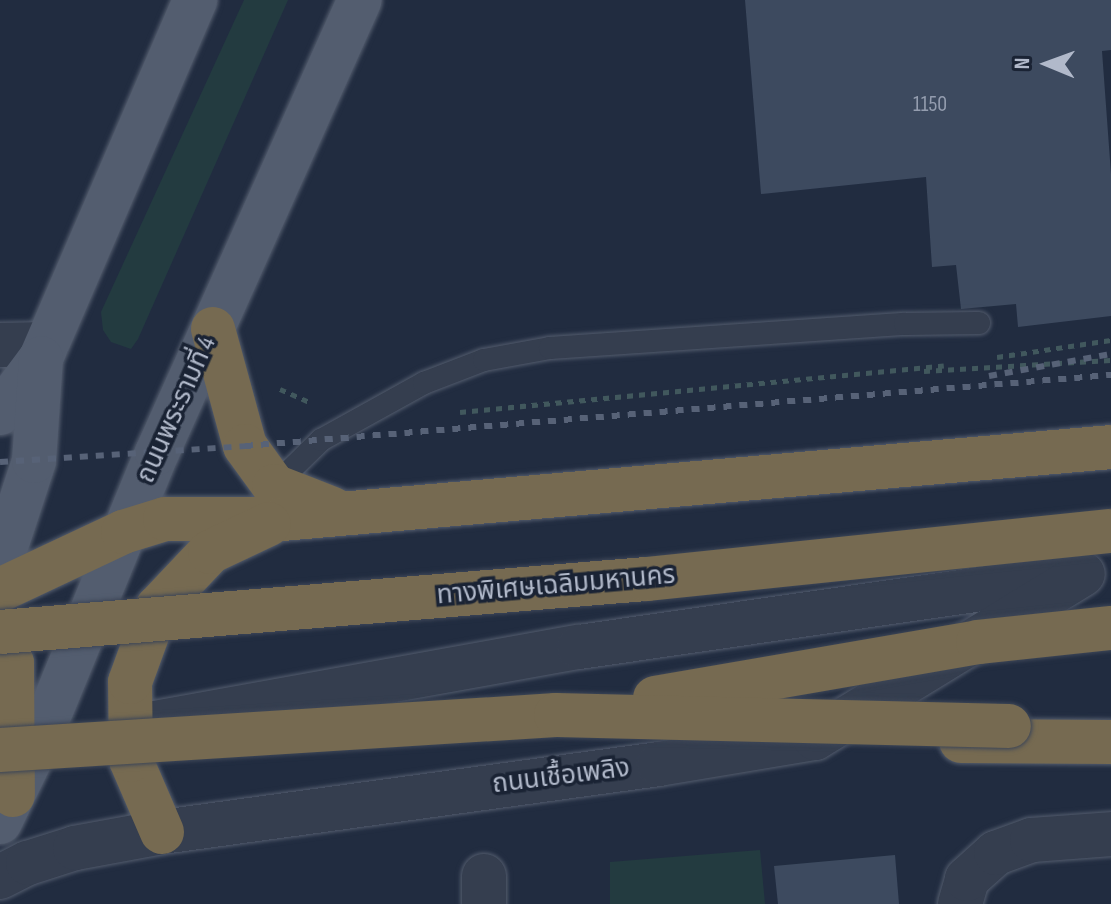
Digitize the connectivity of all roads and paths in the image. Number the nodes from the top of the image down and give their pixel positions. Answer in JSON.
{"nodes":[{"id":1,"x":195,"y":0,"type":"edge"},
{"id":2,"x":360,"y":0,"type":"edge"},
{"id":3,"x":979,"y":323,"type":"dead end"},
{"id":4,"x":213,"y":329,"type":"junction"},
{"id":5,"x":1111,"y":340,"type":"edge"},
{"id":6,"x":0,"y":345,"type":"edge"},
{"id":7,"x":44,"y":351,"type":"junction"},
{"id":8,"x":1111,"y":360,"type":"edge"},
{"id":9,"x":891,"y":372,"type":"junction"},
{"id":10,"x":269,"y":384,"type":"dead end"},
{"id":11,"x":0,"y":413,"type":"edge"},
{"id":12,"x":448,"y":414,"type":"dead end"},
{"id":13,"x":353,"y":422,"type":"junction"},
{"id":14,"x":1111,"y":447,"type":"edge"},
{"id":15,"x":278,"y":502,"type":"junction"},
{"id":16,"x":1111,"y":531,"type":"edge"},
{"id":17,"x":123,"y":532,"type":"junction"},
{"id":18,"x":0,"y":565,"type":"edge"},
{"id":19,"x":1097,"y":573,"type":"edge"},
{"id":20,"x":0,"y":590,"type":"edge"},
{"id":21,"x":1111,"y":628,"type":"edge"},
{"id":22,"x":0,"y":632,"type":"edge"},
{"id":23,"x":0,"y":648,"type":"edge"},
{"id":24,"x":556,"y":715,"type":"junction"},
{"id":25,"x":1111,"y":719,"type":"edge"},
{"id":26,"x":131,"y":728,"type":"junction"},
{"id":27,"x":815,"y":738,"type":"junction"},
{"id":28,"x":1111,"y":742,"type":"edge"},
{"id":29,"x":11,"y":770,"type":"edge"},
{"id":30,"x":162,"y":832,"type":"junction"},
{"id":31,"x":1111,"y":834,"type":"edge"},
{"id":32,"x":0,"y":877,"type":"edge"},
{"id":33,"x":960,"y":904,"type":"edge"}],
"edges":[{"from":1,"to":7,"type":"main road"},
{"from":2,"to":4,"type":"main road","name":"ถนนพระรามที่ 4"},
{"from":3,"to":13,"type":"lane"},
{"from":4,"to":15,"type":"highway"},
{"from":4,"to":17,"type":"main road","name":"ถนนพระรามที่ 4"},
{"from":5,"to":9,"type":"path"},
{"from":6,"to":7,"type":"street"},
{"from":7,"to":11,"type":"main road"},
{"from":7,"to":18,"type":"main road"},
{"from":8,"to":9,"type":"path"},
{"from":9,"to":12,"type":"path"},
{"from":10,"to":13,"type":"path"},
{"from":13,"to":15,"type":"lane"},
{"from":14,"to":15,"type":"highway"},
{"from":15,"to":17,"type":"highway"},
{"from":15,"to":26,"type":"highway"},
{"from":16,"to":22,"type":"highway","name":"ทางพิเศษเฉลิมมหานคร","bridge":true},
{"from":17,"to":20,"type":"highway"},
{"from":17,"to":29,"type":"main road","name":"ถนนพระรามที่ 4"},
{"from":19,"to":26,"type":"street","name":"ถนนเชื้อเพลิง"},
{"from":19,"to":27,"type":"street","name":"ถนนเชื้อเพลิง"},
{"from":21,"to":24,"type":"highway","bridge":true},
{"from":23,"to":29,"type":"highway"},
{"from":24,"to":25,"type":"highway","bridge":true},
{"from":24,"to":29,"type":"highway","bridge":true},
{"from":26,"to":29,"type":"street","name":"ถนนเชื้อเพลิง"},
{"from":26,"to":30,"type":"highway"},
{"from":27,"to":28,"type":"highway"},
{"from":27,"to":30,"type":"street","name":"ถนนเชื้อเพลิง"},
{"from":30,"to":32,"type":"street","name":"ถนนเชื้อเพลิง"},
{"from":31,"to":33,"type":"street"}]}
